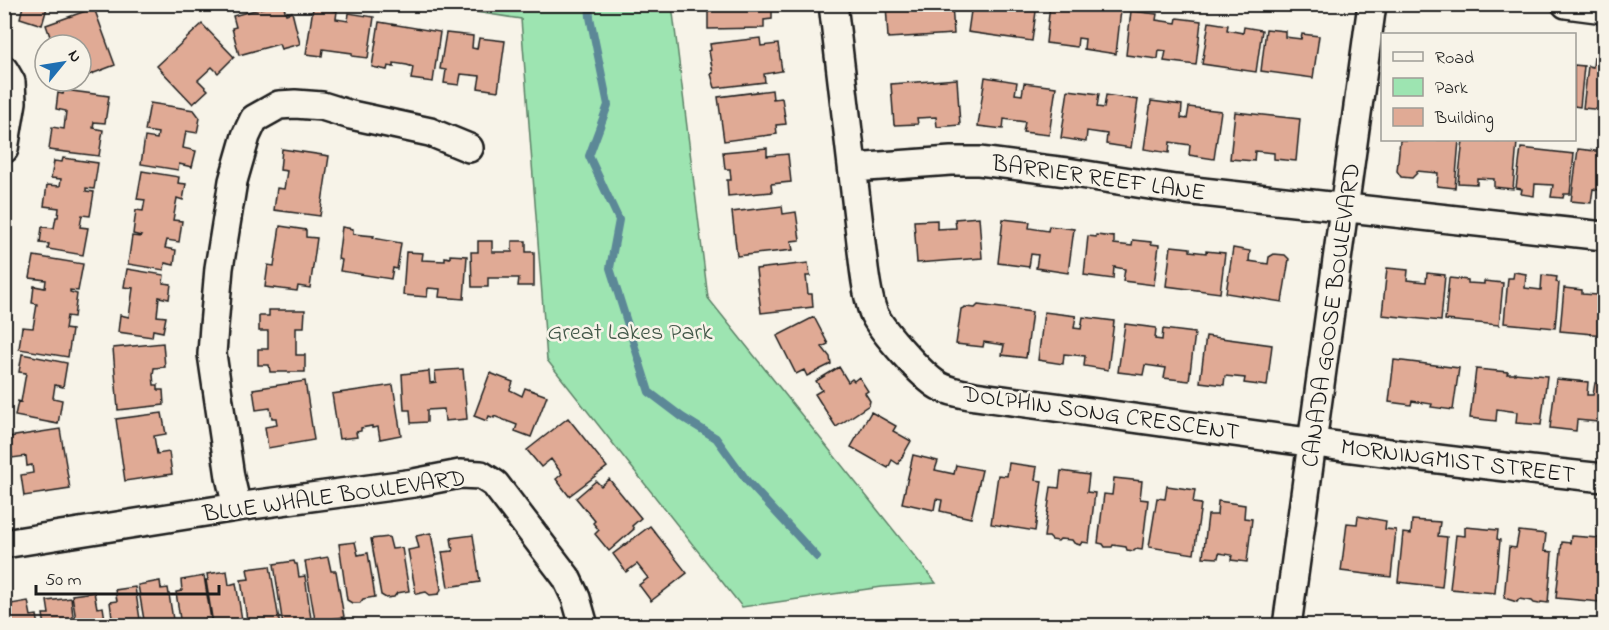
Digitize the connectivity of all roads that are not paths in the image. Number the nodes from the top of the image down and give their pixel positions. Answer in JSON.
{"nodes":[{"id":1,"x":833,"y":4,"type":"edge"},
{"id":2,"x":1371,"y":4,"type":"edge"},
{"id":3,"x":1566,"y":4,"type":"edge"},
{"id":4,"x":1605,"y":9,"type":"edge"},
{"id":5,"x":4,"y":69,"type":"edge"},
{"id":6,"x":469,"y":148,"type":"dead end"},
{"id":7,"x":4,"y":149,"type":"edge"},
{"id":8,"x":853,"y":168,"type":"junction"},
{"id":9,"x":1345,"y":208,"type":"junction"},
{"id":10,"x":1605,"y":236,"type":"edge"},
{"id":11,"x":1312,"y":442,"type":"junction"},
{"id":12,"x":1605,"y":478,"type":"edge"},
{"id":13,"x":237,"y":507,"type":"junction"},
{"id":14,"x":4,"y":544,"type":"edge"},
{"id":15,"x":584,"y":626,"type":"edge"},
{"id":16,"x":1287,"y":626,"type":"edge"}],
"edges":[{"from":1,"to":8,"type":"street","name":"DOLPHIN SONG CRESCENT"},
{"from":2,"to":9,"type":"street","name":"CANADA GOOSE BOULEVARD"},
{"from":3,"to":4,"type":"street"},
{"from":5,"to":7,"type":"street"},
{"from":6,"to":13,"type":"street"},
{"from":8,"to":9,"type":"street","name":"BARRIER REEF LANE"},
{"from":8,"to":11,"type":"street","name":"DOLPHIN SONG CRESCENT"},
{"from":9,"to":10,"type":"street","name":"BARRIER REEF LANE"},
{"from":9,"to":11,"type":"street","name":"CANADA GOOSE BOULEVARD"},
{"from":11,"to":12,"type":"street","name":"MORNINGMIST STREET"},
{"from":11,"to":16,"type":"street","name":"CANADA GOOSE BOULEVARD"},
{"from":13,"to":14,"type":"street","name":"BLUE WHALE BOULEVARD"},
{"from":13,"to":15,"type":"street","name":"BLUE WHALE BOULEVARD"}]}
